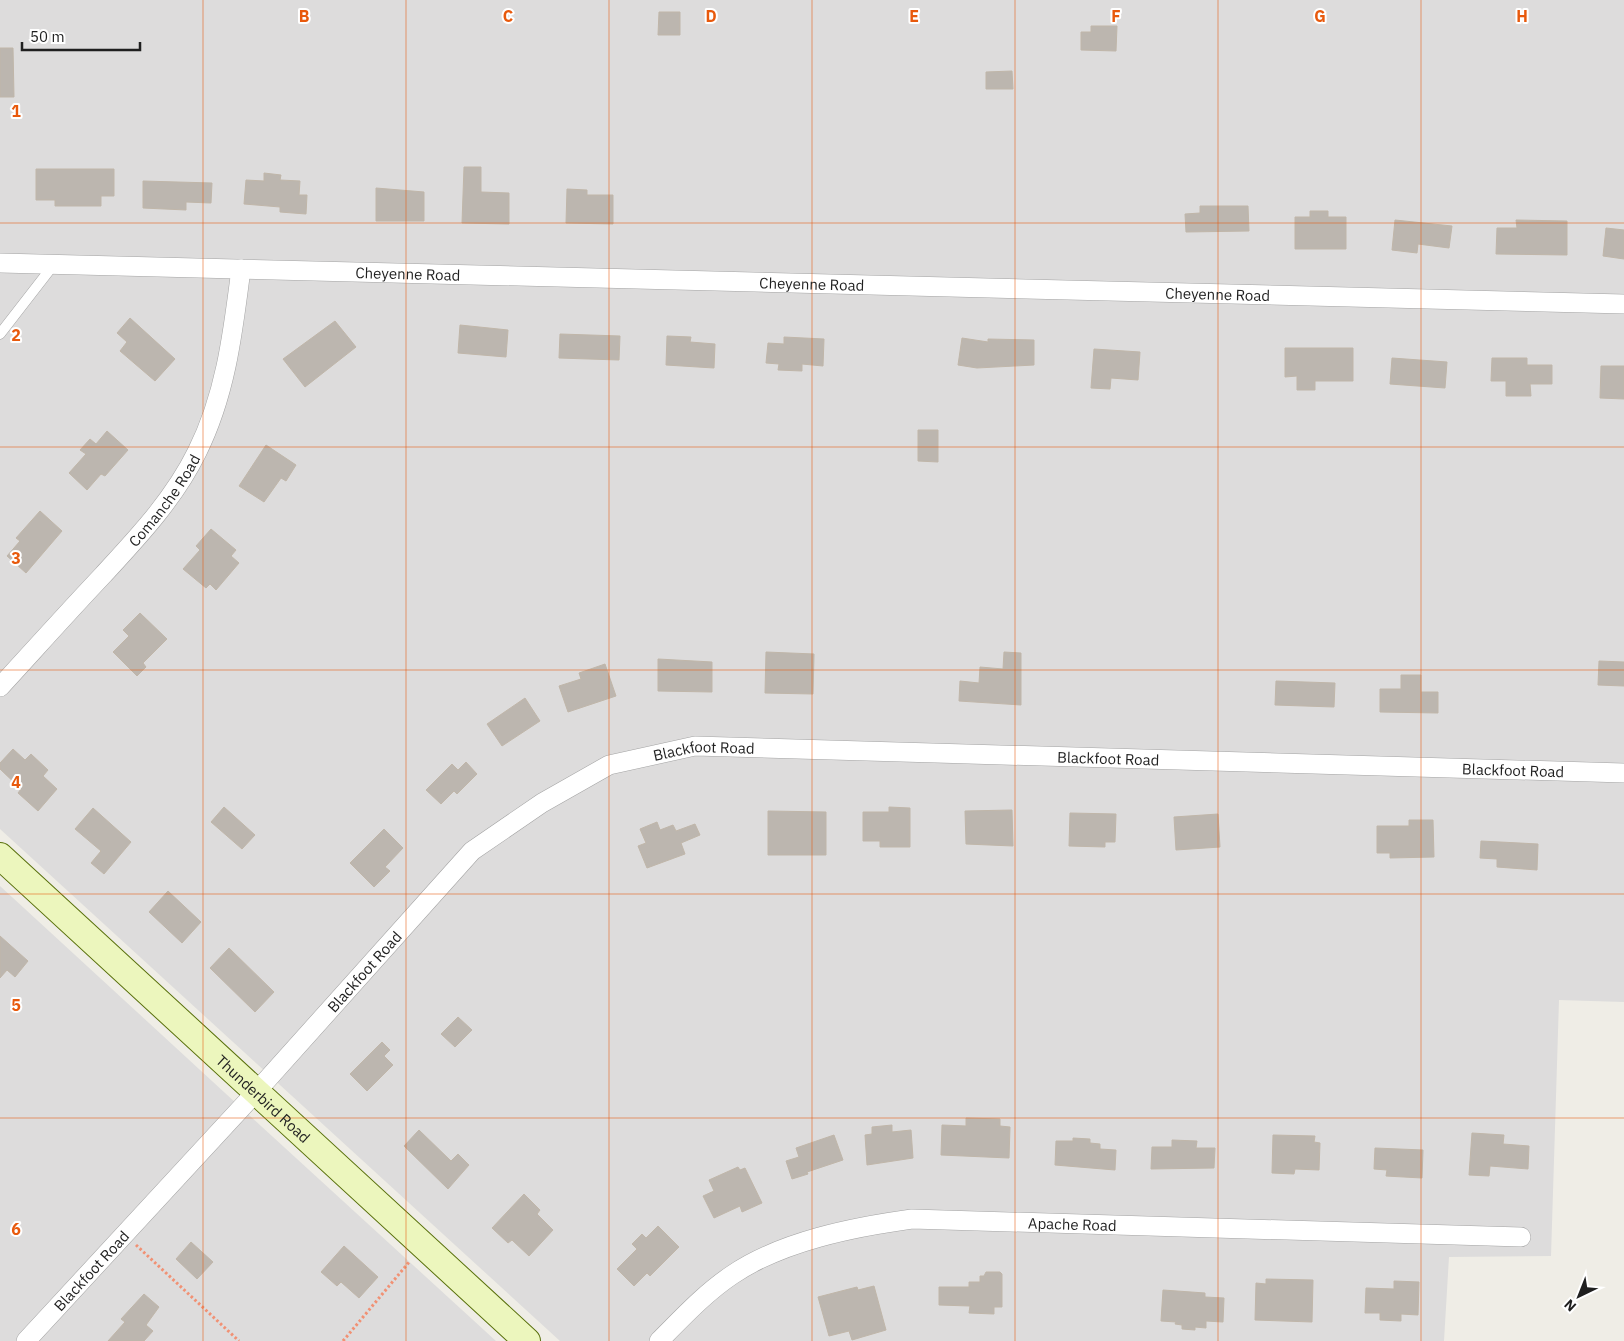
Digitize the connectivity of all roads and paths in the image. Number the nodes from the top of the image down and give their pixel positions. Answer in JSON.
{"nodes":[{"id":1,"x":0,"y":262,"type":"edge"},
{"id":2,"x":55,"y":263,"type":"junction"},
{"id":3,"x":241,"y":269,"type":"junction"},
{"id":4,"x":1624,"y":304,"type":"edge"},
{"id":5,"x":0,"y":334,"type":"edge"},
{"id":6,"x":0,"y":687,"type":"edge"},
{"id":7,"x":1624,"y":773,"type":"edge"},
{"id":8,"x":0,"y":856,"type":"edge"},
{"id":9,"x":256,"y":1092,"type":"junction"},
{"id":10,"x":124,"y":1234,"type":"junction"},
{"id":11,"x":1521,"y":1237,"type":"dead end"},
{"id":12,"x":423,"y":1245,"type":"junction"},
{"id":13,"x":26,"y":1341,"type":"edge"},
{"id":14,"x":239,"y":1341,"type":"edge"},
{"id":15,"x":343,"y":1341,"type":"edge"},
{"id":16,"x":527,"y":1341,"type":"edge"},
{"id":17,"x":659,"y":1341,"type":"edge"}],
"edges":[{"from":1,"to":2,"type":"street","name":"Cheyenne Road"},
{"from":2,"to":3,"type":"street","name":"Cheyenne Road"},
{"from":2,"to":5,"type":"lane"},
{"from":3,"to":4,"type":"street","name":"Cheyenne Road"},
{"from":3,"to":6,"type":"street","name":"Comanche Road"},
{"from":7,"to":9,"type":"street","name":"Blackfoot Road"},
{"from":8,"to":9,"type":"main road","name":"Thunderbird Road"},
{"from":9,"to":10,"type":"street","name":"Blackfoot Road"},
{"from":9,"to":12,"type":"main road","name":"Thunderbird Road"},
{"from":10,"to":13,"type":"street","name":"Blackfoot Road"},
{"from":10,"to":14,"type":"path"},
{"from":11,"to":17,"type":"street","name":"Apache Road"},
{"from":12,"to":15,"type":"path"},
{"from":12,"to":16,"type":"main road","name":"Thunderbird Road"}]}
